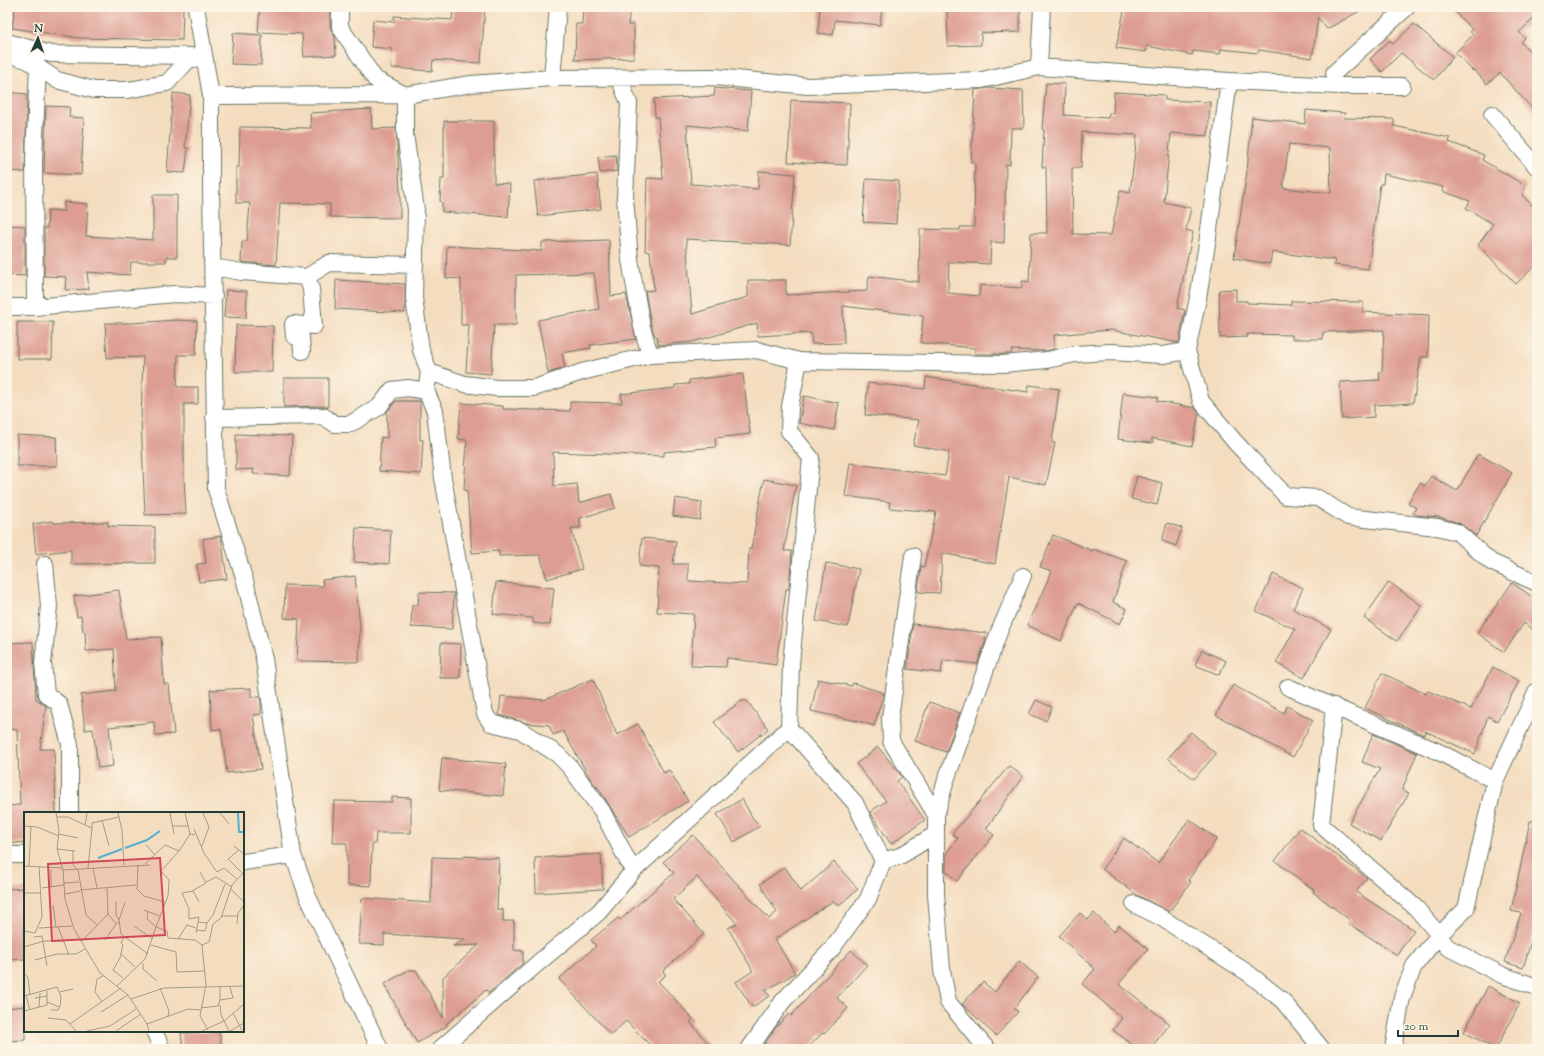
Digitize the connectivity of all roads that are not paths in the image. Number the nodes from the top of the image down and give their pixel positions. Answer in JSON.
{"nodes":[{"id":1,"x":196,"y":7,"type":"edge"},
{"id":2,"x":340,"y":7,"type":"edge"},
{"id":3,"x":558,"y":7,"type":"edge"},
{"id":4,"x":1042,"y":7,"type":"edge"},
{"id":5,"x":1407,"y":7,"type":"edge"},
{"id":6,"x":7,"y":42,"type":"edge"},
{"id":7,"x":7,"y":54,"type":"edge"},
{"id":8,"x":192,"y":56,"type":"junction"},
{"id":9,"x":38,"y":66,"type":"junction"},
{"id":10,"x":1039,"y":67,"type":"junction"},
{"id":11,"x":206,"y":69,"type":"junction"},
{"id":12,"x":1334,"y":73,"type":"dead end"},
{"id":13,"x":552,"y":78,"type":"junction"},
{"id":14,"x":619,"y":78,"type":"junction"},
{"id":15,"x":1229,"y":81,"type":"junction"},
{"id":16,"x":1402,"y":86,"type":"dead end"},
{"id":17,"x":405,"y":95,"type":"junction"},
{"id":18,"x":211,"y":96,"type":"junction"},
{"id":19,"x":1492,"y":114,"type":"dead end"},
{"id":20,"x":1537,"y":167,"type":"edge"},
{"id":21,"x":415,"y":265,"type":"junction"},
{"id":22,"x":213,"y":268,"type":"junction"},
{"id":23,"x":307,"y":277,"type":"junction"},
{"id":24,"x":214,"y":296,"type":"junction"},
{"id":25,"x":7,"y":307,"type":"edge"},
{"id":26,"x":35,"y":307,"type":"junction"},
{"id":27,"x":302,"y":351,"type":"dead end"},
{"id":28,"x":1187,"y":351,"type":"junction"},
{"id":29,"x":650,"y":355,"type":"junction"},
{"id":30,"x":799,"y":361,"type":"junction"},
{"id":31,"x":429,"y":372,"type":"junction"},
{"id":32,"x":426,"y":391,"type":"junction"},
{"id":33,"x":214,"y":418,"type":"junction"},
{"id":34,"x":912,"y":556,"type":"dead end"},
{"id":35,"x":45,"y":564,"type":"dead end"},
{"id":36,"x":1023,"y":576,"type":"dead end"},
{"id":37,"x":1537,"y":583,"type":"edge"},
{"id":38,"x":1288,"y":688,"type":"dead end"},
{"id":39,"x":1537,"y":691,"type":"edge"},
{"id":40,"x":1334,"y":706,"type":"junction"},
{"id":41,"x":789,"y":728,"type":"junction"},
{"id":42,"x":1495,"y":781,"type":"junction"},
{"id":43,"x":70,"y":812,"type":"edge"},
{"id":44,"x":936,"y":815,"type":"junction"},
{"id":45,"x":936,"y":834,"type":"junction"},
{"id":46,"x":7,"y":854,"type":"edge"},
{"id":47,"x":293,"y":855,"type":"junction"},
{"id":48,"x":24,"y":856,"type":"edge"},
{"id":49,"x":883,"y":861,"type":"junction"},
{"id":50,"x":244,"y":862,"type":"edge"},
{"id":51,"x":633,"y":871,"type":"junction"},
{"id":52,"x":1134,"y":904,"type":"dead end"},
{"id":53,"x":1439,"y":935,"type":"junction"},
{"id":54,"x":1537,"y":987,"type":"edge"},
{"id":55,"x":154,"y":1032,"type":"edge"},
{"id":56,"x":162,"y":1049,"type":"edge"},
{"id":57,"x":380,"y":1049,"type":"edge"},
{"id":58,"x":440,"y":1049,"type":"edge"},
{"id":59,"x":748,"y":1049,"type":"edge"},
{"id":60,"x":987,"y":1049,"type":"edge"},
{"id":61,"x":1322,"y":1049,"type":"edge"},
{"id":62,"x":1393,"y":1049,"type":"edge"}],
"edges":[{"from":1,"to":11,"type":"street"},
{"from":2,"to":17,"type":"street"},
{"from":3,"to":13,"type":"street"},
{"from":4,"to":10,"type":"street"},
{"from":5,"to":12,"type":"street"},
{"from":6,"to":8,"type":"street"},
{"from":7,"to":9,"type":"street"},
{"from":8,"to":9,"type":"street"},
{"from":8,"to":11,"type":"street"},
{"from":9,"to":26,"type":"street"},
{"from":10,"to":14,"type":"street"},
{"from":10,"to":15,"type":"street"},
{"from":11,"to":18,"type":"street"},
{"from":13,"to":14,"type":"street"},
{"from":13,"to":17,"type":"street"},
{"from":14,"to":29,"type":"street"},
{"from":15,"to":16,"type":"street"},
{"from":15,"to":28,"type":"street"},
{"from":17,"to":18,"type":"street"},
{"from":17,"to":21,"type":"street"},
{"from":18,"to":22,"type":"street"},
{"from":19,"to":20,"type":"street"},
{"from":21,"to":23,"type":"street"},
{"from":21,"to":31,"type":"street"},
{"from":22,"to":23,"type":"street"},
{"from":22,"to":24,"type":"street"},
{"from":23,"to":27,"type":"street"},
{"from":24,"to":26,"type":"street"},
{"from":24,"to":33,"type":"street"},
{"from":25,"to":26,"type":"street"},
{"from":28,"to":30,"type":"street"},
{"from":28,"to":37,"type":"street"},
{"from":29,"to":30,"type":"street"},
{"from":29,"to":31,"type":"street"},
{"from":30,"to":41,"type":"street"},
{"from":31,"to":32,"type":"street"},
{"from":32,"to":33,"type":"street"},
{"from":32,"to":51,"type":"street"},
{"from":33,"to":47,"type":"street"},
{"from":34,"to":44,"type":"street"},
{"from":35,"to":43,"type":"street"},
{"from":36,"to":44,"type":"street"},
{"from":38,"to":40,"type":"street"},
{"from":39,"to":42,"type":"street"},
{"from":40,"to":42,"type":"street"},
{"from":40,"to":53,"type":"street"},
{"from":41,"to":49,"type":"street"},
{"from":41,"to":51,"type":"street"},
{"from":42,"to":53,"type":"street"},
{"from":44,"to":45,"type":"street"},
{"from":45,"to":49,"type":"street"},
{"from":45,"to":60,"type":"street"},
{"from":46,"to":48,"type":"street"},
{"from":47,"to":50,"type":"street"},
{"from":47,"to":57,"type":"street"},
{"from":49,"to":59,"type":"street"},
{"from":51,"to":58,"type":"street"},
{"from":52,"to":61,"type":"street"},
{"from":53,"to":54,"type":"street"},
{"from":53,"to":62,"type":"street"},
{"from":55,"to":56,"type":"street"}]}
